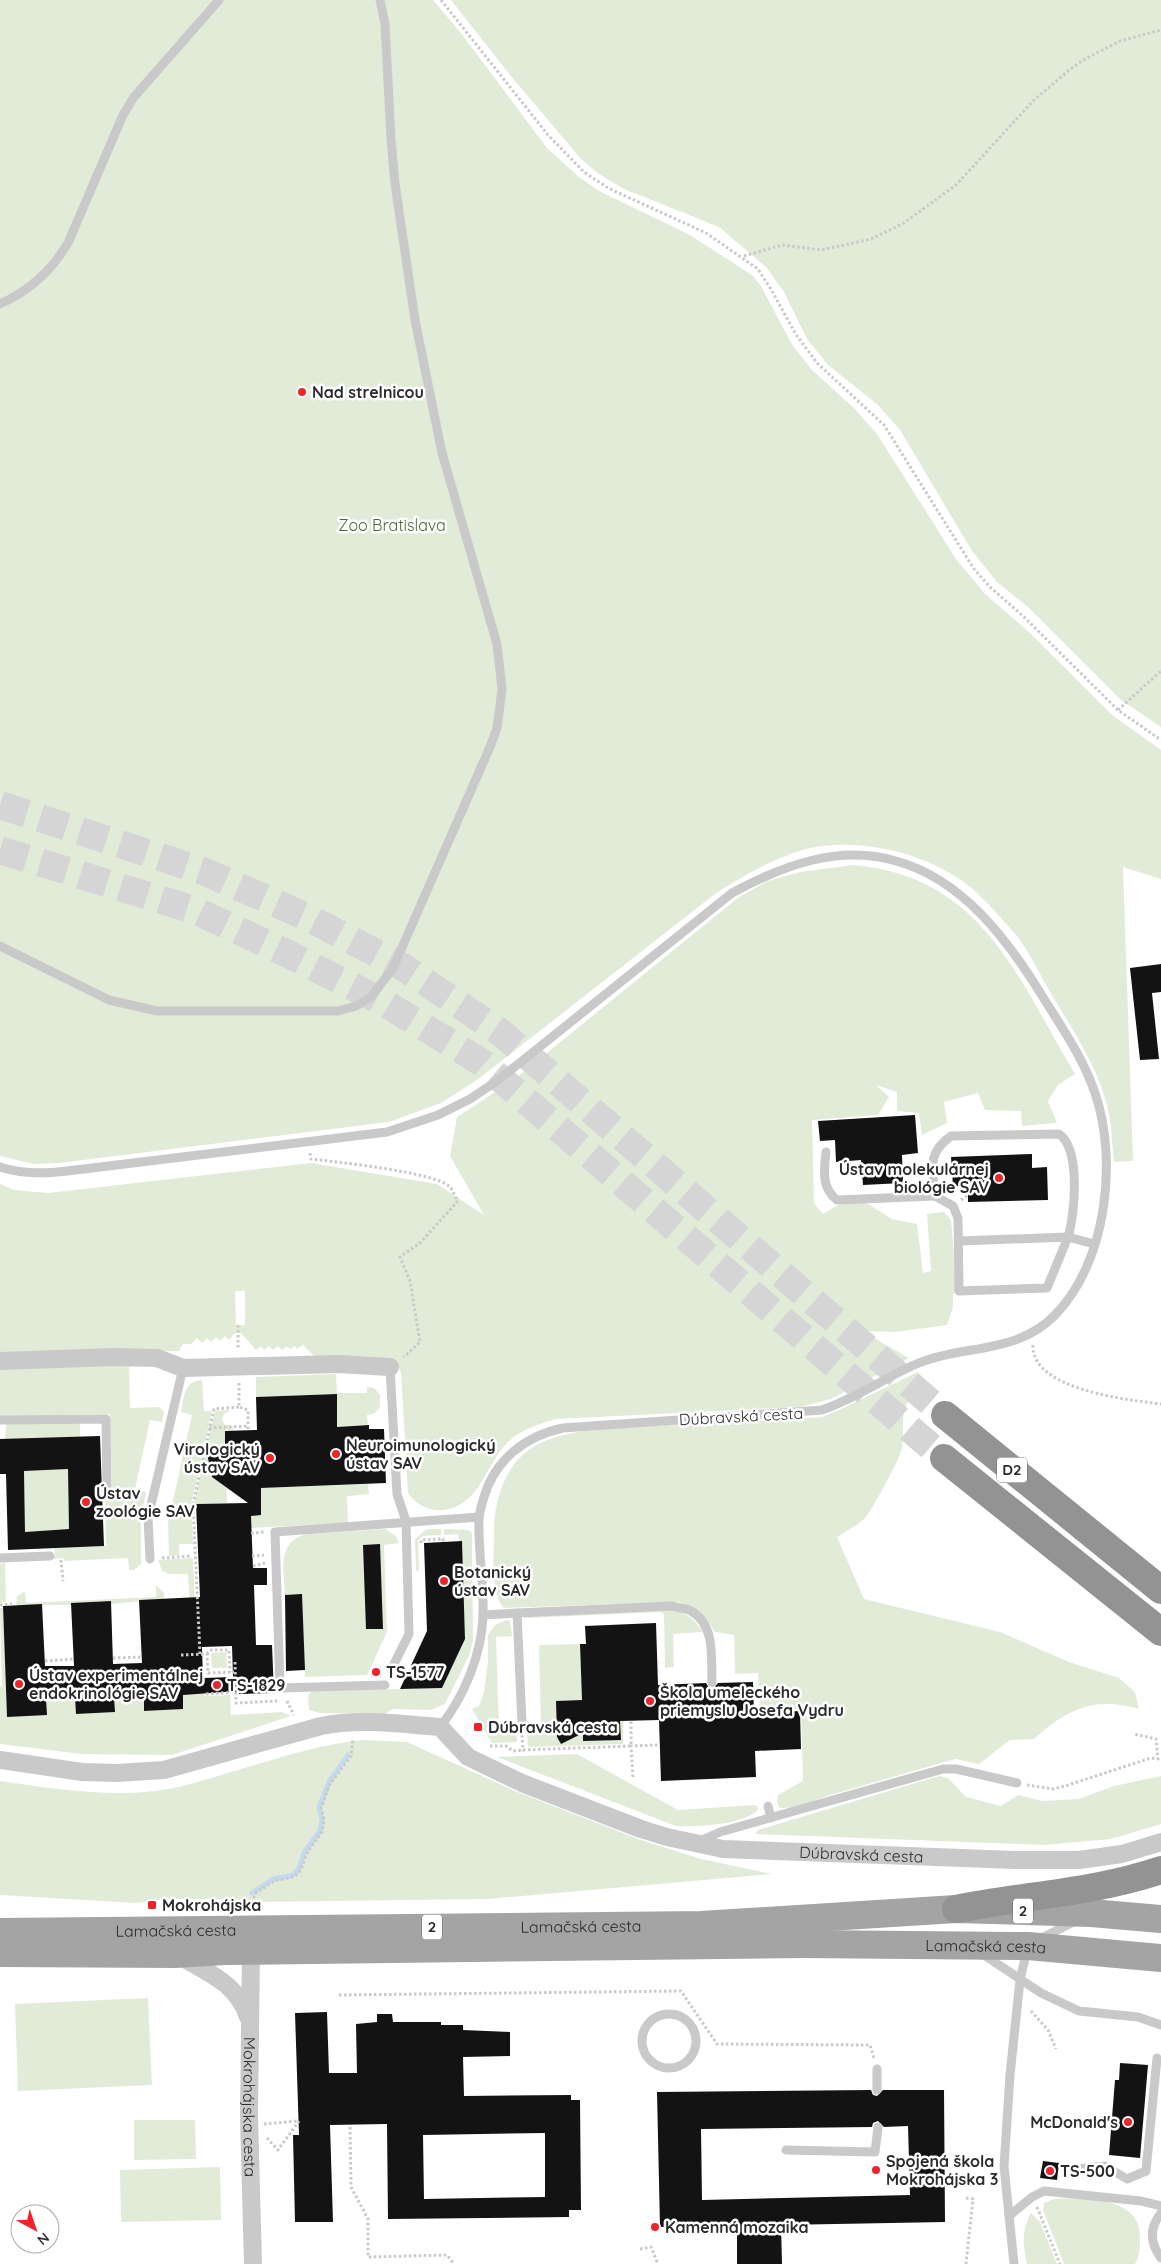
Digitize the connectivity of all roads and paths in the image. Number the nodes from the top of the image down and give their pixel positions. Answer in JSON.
{"nodes":[{"id":1,"x":219,"y":0,"type":"edge"},
{"id":2,"x":380,"y":0,"type":"edge"},
{"id":3,"x":441,"y":0,"type":"edge"},
{"id":4,"x":1161,"y":30,"type":"edge"},
{"id":5,"x":743,"y":256,"type":"junction"},
{"id":6,"x":0,"y":304,"type":"edge"},
{"id":7,"x":1161,"y":671,"type":"edge"},
{"id":8,"x":1118,"y":710,"type":"junction"},
{"id":9,"x":1161,"y":740,"type":"edge"},
{"id":10,"x":0,"y":946,"type":"edge"},
{"id":11,"x":826,"y":1152,"type":"dead end"},
{"id":12,"x":311,"y":1159,"type":"dead end"},
{"id":13,"x":0,"y":1167,"type":"edge"},
{"id":14,"x":935,"y":1196,"type":"junction"},
{"id":15,"x":1068,"y":1237,"type":"junction"},
{"id":16,"x":960,"y":1241,"type":"junction"},
{"id":17,"x":1094,"y":1244,"type":"junction"},
{"id":18,"x":238,"y":1325,"type":"dead end"},
{"id":19,"x":1035,"y":1332,"type":"junction"},
{"id":20,"x":410,"y":1352,"type":"dead end"},
{"id":21,"x":0,"y":1361,"type":"edge"},
{"id":22,"x":238,"y":1366,"type":"junction"},
{"id":23,"x":390,"y":1367,"type":"joint"},
{"id":24,"x":183,"y":1368,"type":"junction"},
{"id":25,"x":1161,"y":1404,"type":"edge"},
{"id":26,"x":239,"y":1407,"type":"junction"},
{"id":27,"x":945,"y":1416,"type":"tunnel mouth"},
{"id":28,"x":0,"y":1420,"type":"edge"},
{"id":29,"x":208,"y":1428,"type":"junction"},
{"id":30,"x":944,"y":1458,"type":"tunnel mouth"},
{"id":31,"x":107,"y":1494,"type":"dead end"},
{"id":32,"x":479,"y":1517,"type":"junction"},
{"id":33,"x":406,"y":1521,"type":"junction"},
{"id":34,"x":443,"y":1542,"type":"dead end"},
{"id":35,"x":421,"y":1548,"type":"dead end"},
{"id":36,"x":50,"y":1556,"type":"dead end"},
{"id":37,"x":191,"y":1556,"type":"dead end"},
{"id":38,"x":0,"y":1558,"type":"edge"},
{"id":39,"x":154,"y":1558,"type":"joint"},
{"id":40,"x":62,"y":1560,"type":"dead end"},
{"id":41,"x":63,"y":1581,"type":"dead end"},
{"id":42,"x":1161,"y":1590,"type":"edge"},
{"id":43,"x":12,"y":1604,"type":"dead end"},
{"id":44,"x":0,"y":1605,"type":"edge"},
{"id":45,"x":517,"y":1613,"type":"junction"},
{"id":46,"x":483,"y":1615,"type":"junction"},
{"id":47,"x":1161,"y":1632,"type":"edge"},
{"id":48,"x":200,"y":1654,"type":"junction"},
{"id":49,"x":207,"y":1654,"type":"junction"},
{"id":50,"x":181,"y":1655,"type":"dead end"},
{"id":51,"x":142,"y":1657,"type":"dead end"},
{"id":52,"x":113,"y":1658,"type":"dead end"},
{"id":53,"x":74,"y":1659,"type":"dead end"},
{"id":54,"x":45,"y":1660,"type":"dead end"},
{"id":55,"x":236,"y":1662,"type":"dead end"},
{"id":56,"x":391,"y":1670,"type":"dead end"},
{"id":57,"x":232,"y":1672,"type":"junction"},
{"id":58,"x":208,"y":1673,"type":"junction"},
{"id":59,"x":215,"y":1673,"type":"junction"},
{"id":60,"x":208,"y":1678,"type":"dead end"},
{"id":61,"x":214,"y":1678,"type":"dead end"},
{"id":62,"x":712,"y":1683,"type":"dead end"},
{"id":63,"x":385,"y":1685,"type":"dead end"},
{"id":64,"x":302,"y":1687,"type":"junction"},
{"id":65,"x":235,"y":1692,"type":"junction"},
{"id":66,"x":208,"y":1693,"type":"dead end"},
{"id":67,"x":631,"y":1720,"type":"dead end"},
{"id":68,"x":522,"y":1723,"type":"joint"},
{"id":69,"x":440,"y":1728,"type":"junction"},
{"id":70,"x":1134,"y":1734,"type":"dead end"},
{"id":71,"x":353,"y":1741,"type":"dead end"},
{"id":72,"x":658,"y":1745,"type":"dead end"},
{"id":73,"x":490,"y":1746,"type":"dead end"},
{"id":74,"x":632,"y":1746,"type":"junction"},
{"id":75,"x":523,"y":1750,"type":"junction"},
{"id":76,"x":1160,"y":1758,"type":"edge"},
{"id":77,"x":0,"y":1760,"type":"edge"},
{"id":78,"x":633,"y":1777,"type":"dead end"},
{"id":79,"x":1017,"y":1783,"type":"joint"},
{"id":80,"x":768,"y":1806,"type":"dead end"},
{"id":81,"x":771,"y":1818,"type":"junction"},
{"id":82,"x":1161,"y":1842,"type":"edge"},
{"id":83,"x":695,"y":1844,"type":"junction"},
{"id":84,"x":1161,"y":1870,"type":"edge"},
{"id":85,"x":254,"y":1904,"type":"dead end"},
{"id":86,"x":956,"y":1909,"type":"junction"},
{"id":87,"x":1091,"y":1913,"type":"junction"},
{"id":88,"x":1161,"y":1919,"type":"edge"},
{"id":89,"x":0,"y":1932,"type":"edge"},
{"id":90,"x":245,"y":1940,"type":"junction"},
{"id":91,"x":966,"y":1946,"type":"junction"},
{"id":92,"x":1028,"y":1946,"type":"junction"},
{"id":93,"x":0,"y":1953,"type":"edge"},
{"id":94,"x":175,"y":1954,"type":"junction"},
{"id":95,"x":1161,"y":1958,"type":"edge"},
{"id":96,"x":1020,"y":1980,"type":"junction"},
{"id":97,"x":339,"y":1995,"type":"dead end"},
{"id":98,"x":1031,"y":2011,"type":"dead end"},
{"id":99,"x":249,"y":2018,"type":"junction"},
{"id":100,"x":1161,"y":2026,"type":"edge"},
{"id":101,"x":1056,"y":2049,"type":"dead end"},
{"id":102,"x":697,"y":2050,"type":"joint"},
{"id":103,"x":1157,"y":2058,"type":"dead end"},
{"id":104,"x":877,"y":2069,"type":"joint"},
{"id":105,"x":877,"y":2090,"type":"dead end"},
{"id":106,"x":262,"y":2124,"type":"dead end"},
{"id":107,"x":350,"y":2127,"type":"dead end"},
{"id":108,"x":878,"y":2127,"type":"dead end"},
{"id":109,"x":262,"y":2132,"type":"dead end"},
{"id":110,"x":786,"y":2150,"type":"dead end"},
{"id":111,"x":1078,"y":2169,"type":"dead end"},
{"id":112,"x":966,"y":2198,"type":"dead end"},
{"id":113,"x":1161,"y":2206,"type":"edge"},
{"id":114,"x":1036,"y":2207,"type":"dead end"},
{"id":115,"x":1161,"y":2213,"type":"edge"},
{"id":116,"x":1009,"y":2216,"type":"junction"},
{"id":117,"x":640,"y":2249,"type":"dead end"},
{"id":118,"x":1161,"y":2258,"type":"edge"},
{"id":119,"x":253,"y":2264,"type":"edge"},
{"id":120,"x":454,"y":2264,"type":"edge"},
{"id":121,"x":658,"y":2264,"type":"edge"},
{"id":122,"x":966,"y":2264,"type":"edge"},
{"id":123,"x":1014,"y":2264,"type":"edge"},
{"id":124,"x":1060,"y":2264,"type":"edge"}],
"edges":[{"from":1,"to":6,"type":"lane"},
{"from":2,"to":10,"type":"lane"},
{"from":3,"to":5,"type":"path"},
{"from":4,"to":5,"type":"path"},
{"from":5,"to":8,"type":"path"},
{"from":7,"to":8,"type":"path"},
{"from":8,"to":9,"type":"path"},
{"from":11,"to":14,"type":"lane"},
{"from":12,"to":20,"type":"path"},
{"from":13,"to":17,"type":"lane","name":"Dúbravská cesta"},
{"from":14,"to":15,"type":"lane"},
{"from":14,"to":16,"type":"lane"},
{"from":15,"to":16,"type":"lane"},
{"from":15,"to":16,"type":"lane"},
{"from":15,"to":17,"type":"lane"},
{"from":17,"to":19,"type":"lane","name":"Dúbravská cesta"},
{"from":18,"to":22,"type":"path"},
{"from":19,"to":25,"type":"path"},
{"from":19,"to":32,"type":"lane","name":"Dúbravská cesta"},
{"from":21,"to":24,"type":"street"},
{"from":22,"to":23,"type":"street"},
{"from":22,"to":24,"type":"street"},
{"from":22,"to":26,"type":"path"},
{"from":23,"to":33,"type":"lane"},
{"from":24,"to":39,"type":"lane"},
{"from":26,"to":29,"type":"path"},
{"from":26,"to":29,"type":"path"},
{"from":27,"to":42,"type":"highway","number":"D2"},
{"from":28,"to":31,"type":"lane"},
{"from":29,"to":48,"type":"path"},
{"from":30,"to":47,"type":"highway","number":"D2"},
{"from":32,"to":33,"type":"lane"},
{"from":32,"to":46,"type":"lane","name":"Dúbravská cesta"},
{"from":33,"to":56,"type":"lane"},
{"from":33,"to":64,"type":"lane"},
{"from":34,"to":35,"type":"path"},
{"from":36,"to":38,"type":"lane"},
{"from":37,"to":39,"type":"path"},
{"from":40,"to":41,"type":"path"},
{"from":43,"to":44,"type":"path"},
{"from":45,"to":46,"type":"lane"},
{"from":45,"to":62,"type":"lane"},
{"from":45,"to":68,"type":"lane"},
{"from":46,"to":69,"type":"lane","name":"Dúbravská cesta"},
{"from":48,"to":49,"type":"path"},
{"from":48,"to":50,"type":"path"},
{"from":49,"to":57,"type":"path"},
{"from":49,"to":58,"type":"path"},
{"from":51,"to":52,"type":"path"},
{"from":53,"to":54,"type":"path"},
{"from":55,"to":57,"type":"path"},
{"from":57,"to":59,"type":"path"},
{"from":57,"to":65,"type":"path"},
{"from":58,"to":59,"type":"path"},
{"from":58,"to":60,"type":"path"},
{"from":59,"to":61,"type":"path"},
{"from":63,"to":64,"type":"lane"},
{"from":64,"to":65,"type":"path"},
{"from":65,"to":66,"type":"path"},
{"from":67,"to":74,"type":"path"},
{"from":68,"to":75,"type":"path"},
{"from":69,"to":77,"type":"street"},
{"from":69,"to":83,"type":"street","name":"Dúbravská cesta"},
{"from":70,"to":76,"type":"path"},
{"from":71,"to":85,"type":"path"},
{"from":72,"to":74,"type":"path"},
{"from":73,"to":75,"type":"path"},
{"from":74,"to":75,"type":"path"},
{"from":74,"to":78,"type":"path"},
{"from":76,"to":79,"type":"path"},
{"from":79,"to":81,"type":"lane"},
{"from":80,"to":81,"type":"lane"},
{"from":81,"to":83,"type":"lane"},
{"from":82,"to":83,"type":"street","name":"Dúbravská cesta"},
{"from":84,"to":86,"type":"highway"},
{"from":86,"to":87,"type":"main road","name":"Lamačská cesta","number":"2"},
{"from":86,"to":90,"type":"main road","name":"Lamačská cesta","number":"2"},
{"from":87,"to":88,"type":"main road","name":"Lamačská cesta","number":"2"},
{"from":87,"to":92,"type":"lane"},
{"from":89,"to":90,"type":"main road","name":"Lamačská cesta","number":"2"},
{"from":90,"to":91,"type":"main road","name":"Lamačská cesta","number":"2"},
{"from":90,"to":94,"type":"main road","name":"Lamačská cesta","number":"2"},
{"from":90,"to":99,"type":"street","name":"Mokrohájska cesta"},
{"from":91,"to":92,"type":"main road","name":"Lamačská cesta","number":"2"},
{"from":91,"to":96,"type":"lane"},
{"from":92,"to":95,"type":"main road","name":"Lamačská cesta","number":"2"},
{"from":92,"to":96,"type":"lane"},
{"from":93,"to":94,"type":"main road","name":"Lamačská cesta","number":"2"},
{"from":94,"to":99,"type":"street"},
{"from":96,"to":100,"type":"lane"},
{"from":96,"to":116,"type":"lane"},
{"from":97,"to":104,"type":"path"},
{"from":98,"to":101,"type":"path"},
{"from":99,"to":119,"type":"street","name":"Mokrohájska cesta"},
{"from":102,"to":102,"type":"lane"},
{"from":103,"to":111,"type":"lane"},
{"from":104,"to":105,"type":"lane"},
{"from":106,"to":109,"type":"path"},
{"from":107,"to":120,"type":"path"},
{"from":108,"to":110,"type":"lane"},
{"from":112,"to":122,"type":"path"},
{"from":113,"to":116,"type":"lane"},
{"from":114,"to":124,"type":"path"},
{"from":115,"to":118,"type":"lane"},
{"from":116,"to":123,"type":"lane"},
{"from":117,"to":121,"type":"path"}]}
